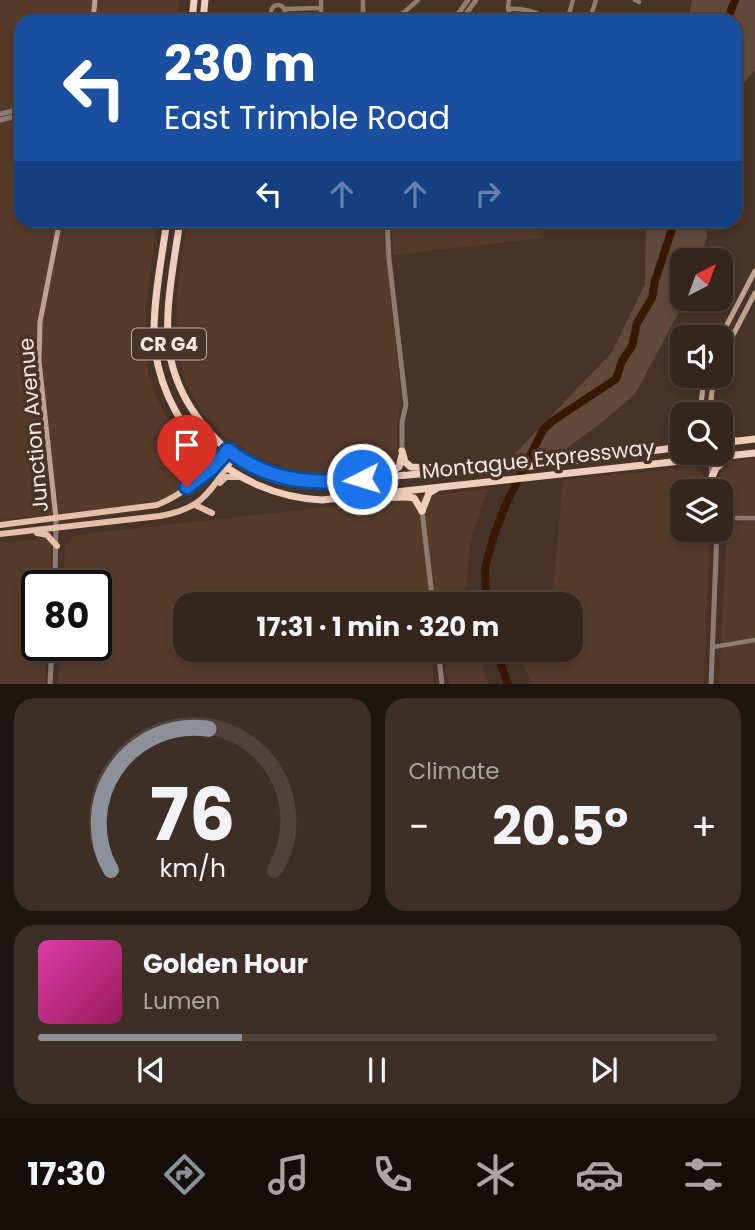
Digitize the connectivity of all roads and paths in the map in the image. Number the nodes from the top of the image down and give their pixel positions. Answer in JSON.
{"nodes":[{"id":1,"x":321,"y":0,"type":"edge"},
{"id":2,"x":418,"y":0,"type":"edge"},
{"id":3,"x":507,"y":1,"type":"edge"},
{"id":4,"x":274,"y":3,"type":"edge"},
{"id":5,"x":508,"y":9,"type":"junction"},
{"id":6,"x":321,"y":11,"type":"joint"},
{"id":7,"x":284,"y":12,"type":"joint"},
{"id":8,"x":402,"y":14,"type":"edge"},
{"id":9,"x":510,"y":14,"type":"edge"},
{"id":10,"x":536,"y":14,"type":"edge"},
{"id":11,"x":14,"y":112,"type":"edge"},
{"id":12,"x":0,"y":114,"type":"edge"},
{"id":13,"x":9,"y":115,"type":"junction"},
{"id":14,"x":14,"y":115,"type":"edge"},
{"id":15,"x":0,"y":120,"type":"edge"},
{"id":16,"x":58,"y":228,"type":"edge"},
{"id":17,"x":166,"y":228,"type":"edge"},
{"id":18,"x":179,"y":228,"type":"edge"},
{"id":19,"x":387,"y":228,"type":"edge"},
{"id":20,"x":755,"y":271,"type":"edge"},
{"id":21,"x":755,"y":293,"type":"edge"},
{"id":22,"x":727,"y":325,"type":"edge"},
{"id":23,"x":733,"y":335,"type":"edge"},
{"id":24,"x":182,"y":423,"type":"junction"},
{"id":25,"x":755,"y":439,"type":"edge"},
{"id":26,"x":735,"y":441,"type":"edge"},
{"id":27,"x":670,"y":448,"type":"edge"},
{"id":28,"x":228,"y":450,"type":"junction"},
{"id":29,"x":402,"y":451,"type":"junction"},
{"id":30,"x":755,"y":453,"type":"edge"},
{"id":31,"x":235,"y":456,"type":"junction"},
{"id":32,"x":733,"y":456,"type":"edge"},
{"id":33,"x":670,"y":460,"type":"edge"},
{"id":34,"x":218,"y":463,"type":"junction"},
{"id":35,"x":711,"y":465,"type":"edge"},
{"id":36,"x":718,"y":465,"type":"edge"},
{"id":37,"x":226,"y":468,"type":"junction"},
{"id":38,"x":464,"y":470,"type":"junction"},
{"id":39,"x":240,"y":477,"type":"junction"},
{"id":40,"x":379,"y":477,"type":"junction"},
{"id":41,"x":712,"y":477,"type":"joint"},
{"id":42,"x":216,"y":486,"type":"junction"},
{"id":43,"x":441,"y":486,"type":"junction"},
{"id":44,"x":187,"y":487,"type":"junction"},
{"id":45,"x":209,"y":494,"type":"junction"},
{"id":46,"x":364,"y":496,"type":"junction"},
{"id":47,"x":195,"y":505,"type":"junction"},
{"id":48,"x":422,"y":511,"type":"junction"},
{"id":49,"x":57,"y":518,"type":"junction"},
{"id":50,"x":733,"y":518,"type":"edge"},
{"id":51,"x":755,"y":518,"type":"edge"},
{"id":52,"x":0,"y":525,"type":"edge"},
{"id":53,"x":57,"y":528,"type":"junction"},
{"id":54,"x":4,"y":534,"type":"edge"},
{"id":55,"x":717,"y":542,"type":"edge"},
{"id":56,"x":57,"y":546,"type":"junction"},
{"id":57,"x":56,"y":570,"type":"edge"},
{"id":58,"x":432,"y":592,"type":"edge"},
{"id":59,"x":755,"y":640,"type":"edge"},
{"id":60,"x":713,"y":647,"type":"junction"},
{"id":61,"x":51,"y":661,"type":"edge"},
{"id":62,"x":439,"y":662,"type":"edge"},
{"id":63,"x":50,"y":684,"type":"edge"},
{"id":64,"x":442,"y":684,"type":"edge"},
{"id":65,"x":711,"y":684,"type":"edge"}],
"edges":[{"from":1,"to":6,"type":"street"},
{"from":2,"to":8,"type":"street"},
{"from":3,"to":5,"type":"street"},
{"from":4,"to":7,"type":"street"},
{"from":5,"to":9,"type":"street"},
{"from":5,"to":10,"type":"street"},
{"from":6,"to":7,"type":"street"},
{"from":11,"to":13,"type":"street"},
{"from":12,"to":13,"type":"street"},
{"from":13,"to":14,"type":"street"},
{"from":13,"to":15,"type":"street"},
{"from":16,"to":49,"type":"main road","name":"Junction Avenue"},
{"from":17,"to":24,"type":"highway","name":"Montague Expressway","number":"CR G4"},
{"from":18,"to":28,"type":"highway","name":"Montague Expressway","number":"CR G4"},
{"from":19,"to":29,"type":"street"},
{"from":20,"to":22,"type":"main road"},
{"from":21,"to":23,"type":"main road"},
{"from":24,"to":34,"type":"highway","name":"Montague Expressway","number":"CR G4"},
{"from":24,"to":44,"type":"highway"},
{"from":25,"to":26,"type":"highway"},
{"from":27,"to":38,"type":"highway","name":"Montague Expressway","number":"CR G4"},
{"from":28,"to":31,"type":"highway","name":"Montague Expressway","number":"CR G4"},
{"from":28,"to":34,"type":"main road"},
{"from":29,"to":38,"type":"highway"},
{"from":29,"to":40,"type":"highway"},
{"from":30,"to":32,"type":"highway","name":"Montague Expressway","number":"CR G4"},
{"from":31,"to":37,"type":"main road"},
{"from":31,"to":40,"type":"highway","name":"Montague Expressway","number":"CR G4"},
{"from":33,"to":43,"type":"highway","name":"Montague Expressway","number":"CR G4"},
{"from":34,"to":37,"type":"highway","name":"Montague Expressway","number":"CR G4"},
{"from":34,"to":44,"type":"main road"},
{"from":35,"to":41,"type":"street"},
{"from":36,"to":41,"type":"highway"},
{"from":37,"to":39,"type":"highway","name":"Montague Expressway","number":"CR G4"},
{"from":37,"to":42,"type":"main road"},
{"from":38,"to":40,"type":"highway","name":"Montague Expressway","number":"CR G4"},
{"from":39,"to":42,"type":"main road"},
{"from":39,"to":46,"type":"highway","name":"Montague Expressway","number":"CR G4"},
{"from":42,"to":45,"type":"main road"},
{"from":43,"to":46,"type":"highway","name":"Montague Expressway","number":"CR G4"},
{"from":43,"to":48,"type":"highway"},
{"from":44,"to":49,"type":"main road"},
{"from":45,"to":47,"type":"main road"},
{"from":45,"to":47,"type":"main road"},
{"from":46,"to":48,"type":"highway"},
{"from":47,"to":53,"type":"main road"},
{"from":48,"to":58,"type":"street"},
{"from":49,"to":52,"type":"main road"},
{"from":49,"to":53,"type":"street","name":"Junction Avenue"},
{"from":50,"to":51,"type":"street"},
{"from":53,"to":54,"type":"main road"},
{"from":53,"to":56,"type":"street","name":"Junction Avenue"},
{"from":54,"to":56,"type":"main road"},
{"from":55,"to":60,"type":"street"},
{"from":56,"to":57,"type":"street","name":"Junction Avenue"},
{"from":59,"to":60,"type":"street"},
{"from":60,"to":65,"type":"street"},
{"from":61,"to":63,"type":"street"},
{"from":62,"to":64,"type":"street"}]}
